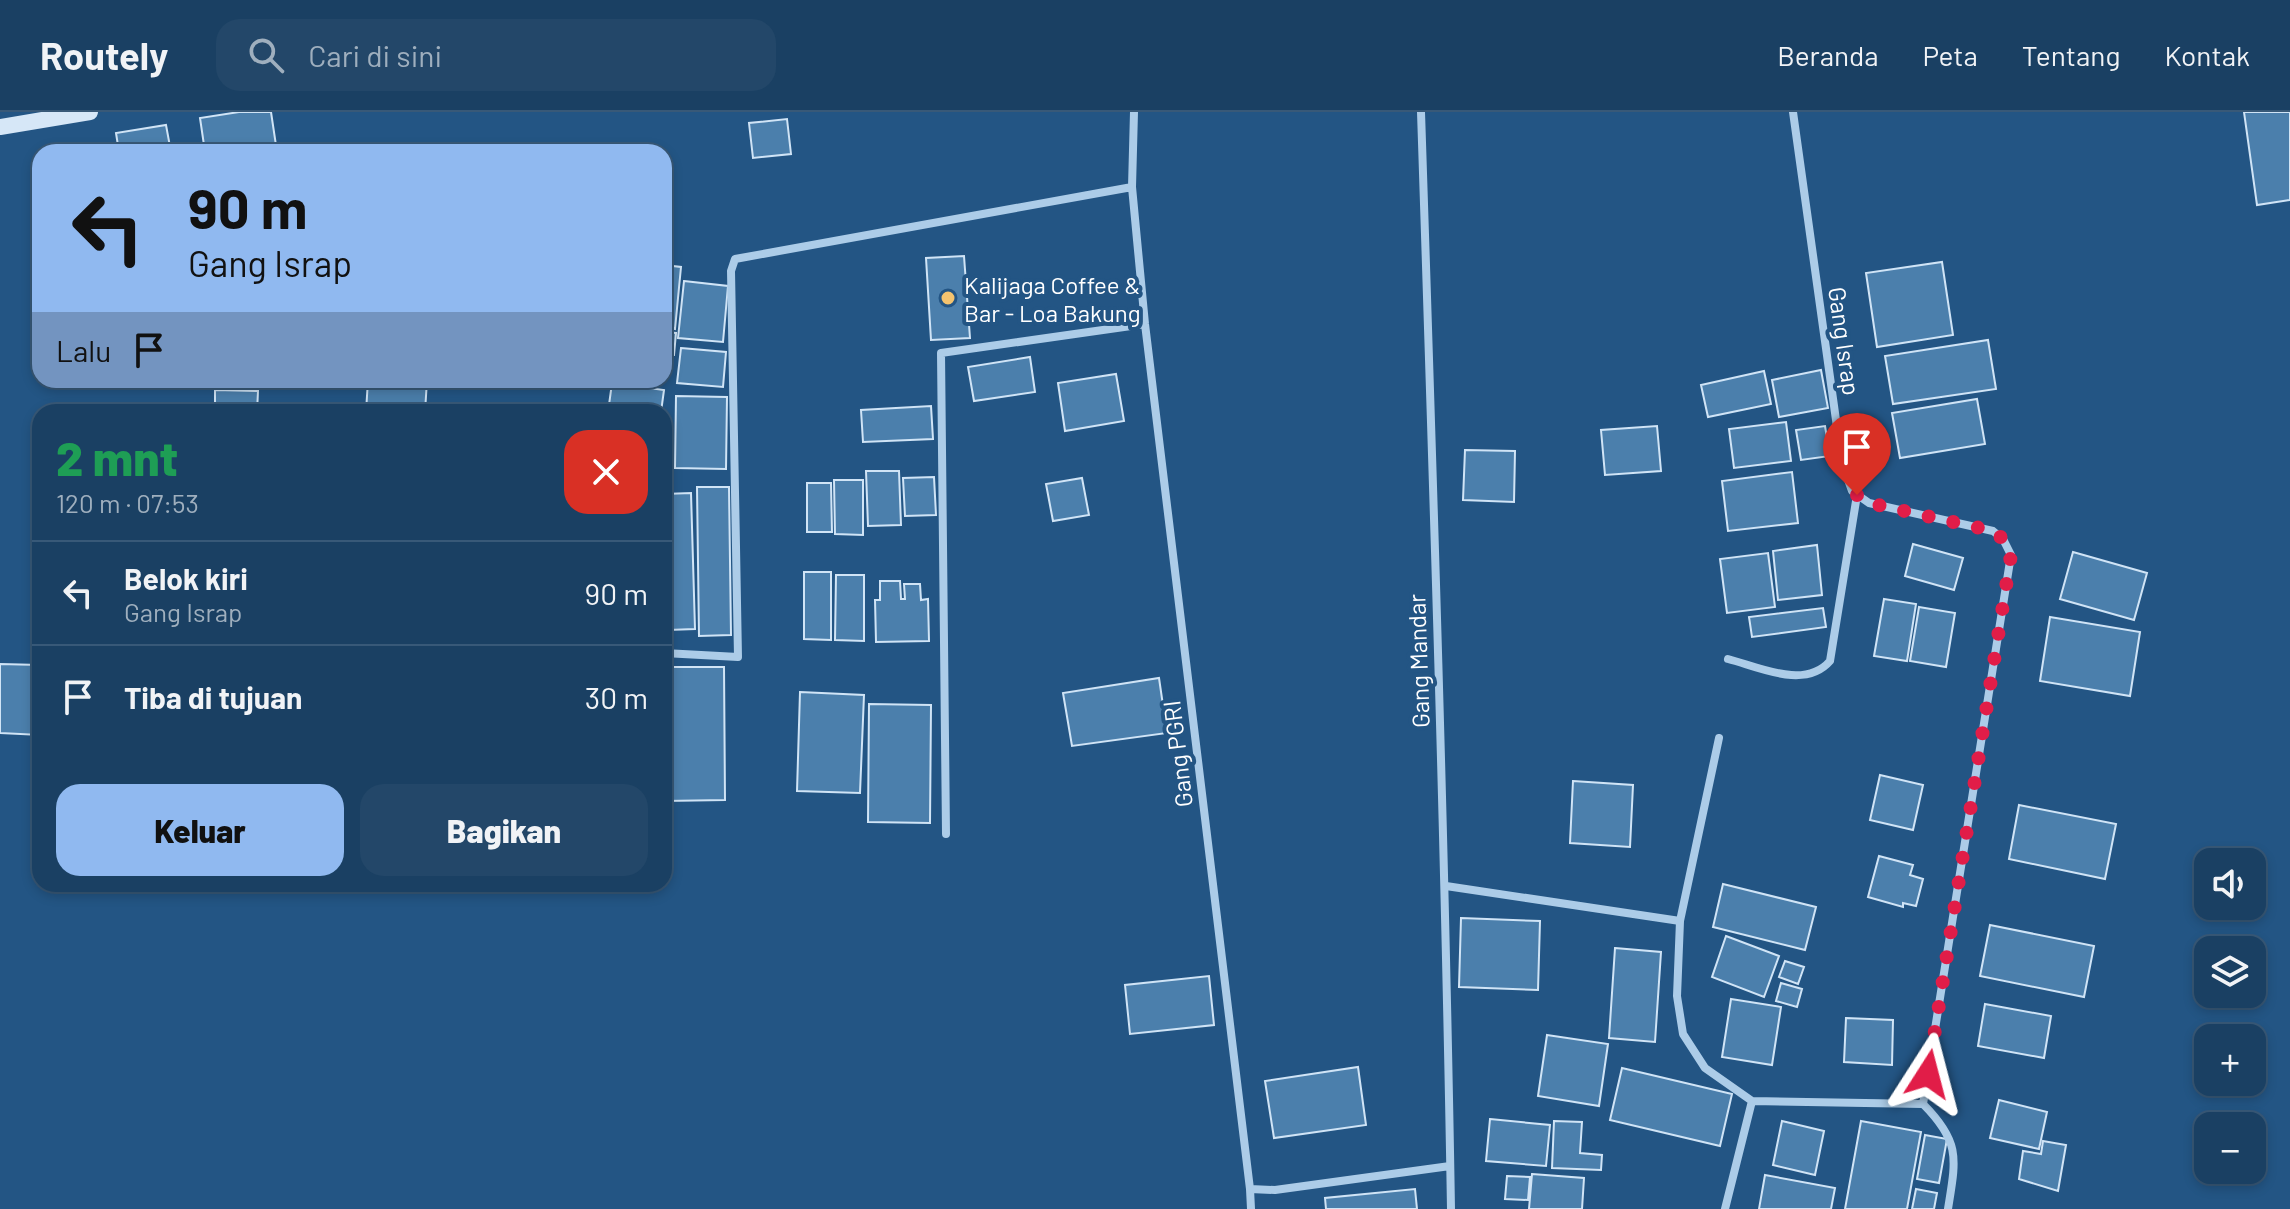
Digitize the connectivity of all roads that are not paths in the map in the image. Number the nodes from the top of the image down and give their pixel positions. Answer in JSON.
{"nodes":[{"id":1,"x":90,"y":112,"type":"edge"},
{"id":2,"x":1134,"y":112,"type":"edge"},
{"id":3,"x":1421,"y":112,"type":"edge"},
{"id":4,"x":1793,"y":112,"type":"edge"},
{"id":5,"x":4,"y":122,"type":"edge"},
{"id":6,"x":1132,"y":187,"type":"junction"},
{"id":7,"x":1145,"y":324,"type":"junction"},
{"id":8,"x":1857,"y":495,"type":"junction"},
{"id":9,"x":672,"y":653,"type":"edge"},
{"id":10,"x":1728,"y":659,"type":"dead end"},
{"id":11,"x":1719,"y":738,"type":"dead end"},
{"id":12,"x":946,"y":834,"type":"dead end"},
{"id":13,"x":1446,"y":886,"type":"junction"},
{"id":14,"x":1680,"y":921,"type":"junction"},
{"id":15,"x":1752,"y":1101,"type":"junction"},
{"id":16,"x":1923,"y":1104,"type":"junction"},
{"id":17,"x":1450,"y":1166,"type":"junction"},
{"id":18,"x":1250,"y":1189,"type":"junction"},
{"id":19,"x":1251,"y":1209,"type":"edge"},
{"id":20,"x":1451,"y":1209,"type":"edge"},
{"id":21,"x":1725,"y":1209,"type":"edge"},
{"id":22,"x":1948,"y":1209,"type":"edge"}],
"edges":[{"from":1,"to":5,"type":"main road"},
{"from":2,"to":6,"type":"street","name":"Gang PGRI"},
{"from":3,"to":13,"type":"street","name":"Gang Mandar"},
{"from":4,"to":8,"type":"street","name":"Gang Israp"},
{"from":6,"to":7,"type":"street","name":"Gang PGRI"},
{"from":6,"to":9,"type":"street"},
{"from":7,"to":12,"type":"street"},
{"from":7,"to":18,"type":"street","name":"Gang PGRI"},
{"from":8,"to":10,"type":"street"},
{"from":8,"to":16,"type":"street"},
{"from":11,"to":14,"type":"street"},
{"from":13,"to":14,"type":"street"},
{"from":13,"to":17,"type":"street","name":"Gang Mandar"},
{"from":14,"to":15,"type":"street"},
{"from":15,"to":16,"type":"street"},
{"from":15,"to":21,"type":"street"},
{"from":16,"to":22,"type":"street"},
{"from":17,"to":18,"type":"street"},
{"from":17,"to":20,"type":"street","name":"Gang Mandar"},
{"from":18,"to":19,"type":"street","name":"Gang PGRI"}]}
